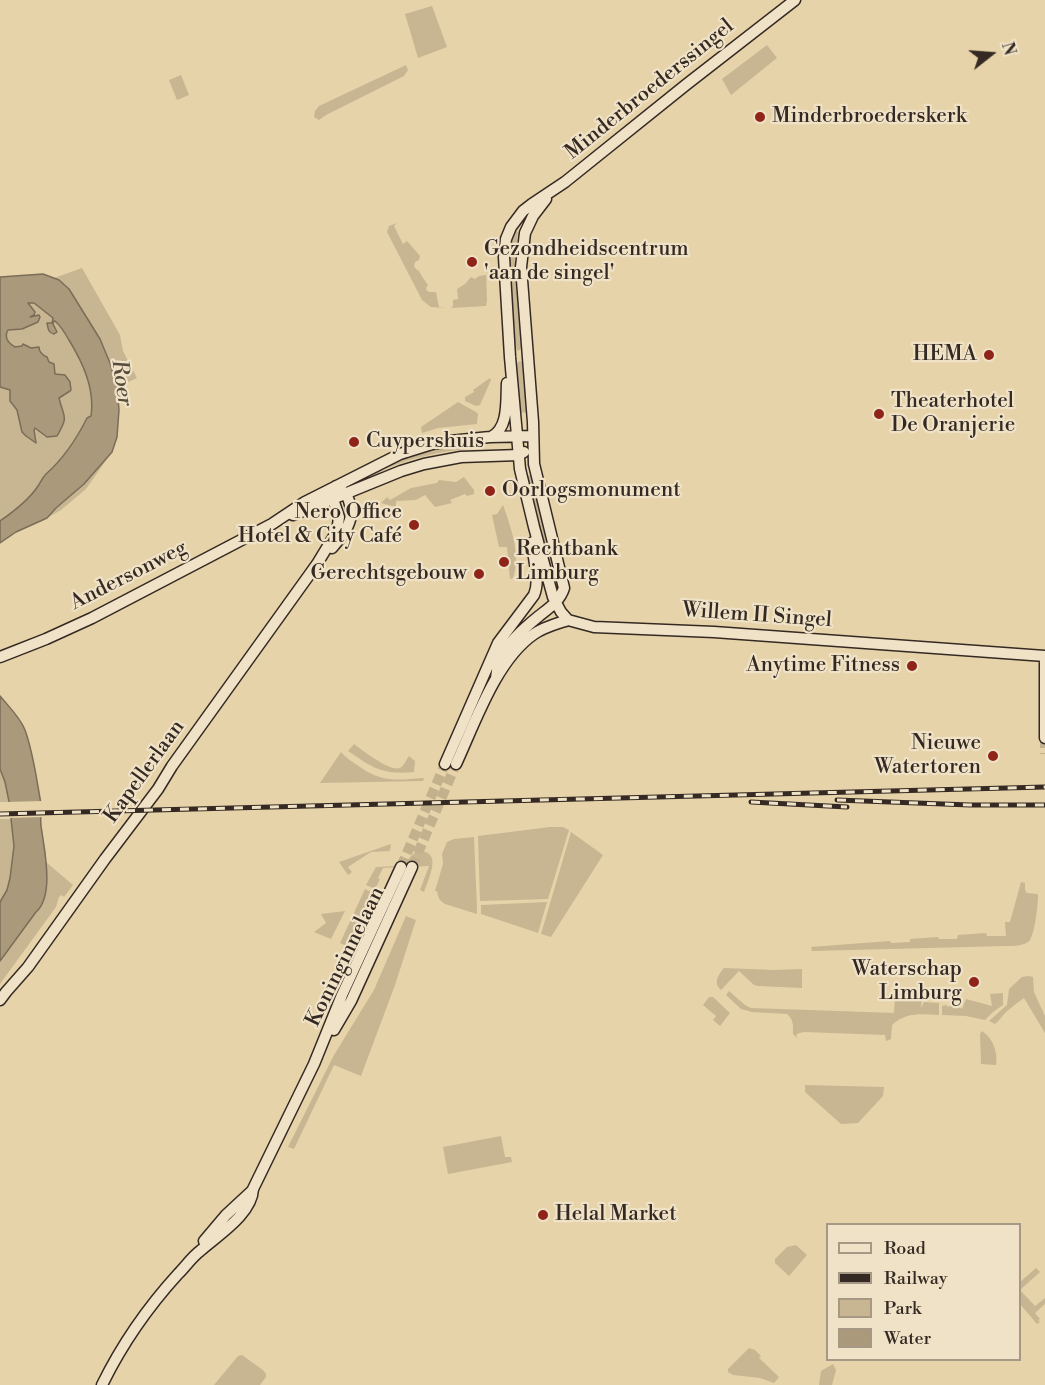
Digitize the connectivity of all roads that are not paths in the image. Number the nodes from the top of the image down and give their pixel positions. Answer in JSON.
{"nodes":[{"id":1,"x":795,"y":0,"type":"edge"},
{"id":2,"x":557,"y":188,"type":"junction"},
{"id":3,"x":510,"y":357,"type":"junction"},
{"id":4,"x":518,"y":436,"type":"junction"},
{"id":5,"x":533,"y":436,"type":"junction"},
{"id":6,"x":490,"y":437,"type":"junction"},
{"id":7,"x":519,"y":455,"type":"junction"},
{"id":8,"x":336,"y":486,"type":"junction"},
{"id":9,"x":347,"y":493,"type":"junction"},
{"id":10,"x":333,"y":499,"type":"junction"},
{"id":11,"x":272,"y":524,"type":"junction"},
{"id":12,"x":534,"y":527,"type":"junction"},
{"id":13,"x":318,"y":564,"type":"junction"},
{"id":14,"x":555,"y":602,"type":"junction"},
{"id":15,"x":568,"y":620,"type":"junction"},
{"id":16,"x":0,"y":657,"type":"edge"},
{"id":17,"x":1045,"y":657,"type":"edge"},
{"id":18,"x":496,"y":678,"type":"junction"},
{"id":19,"x":1045,"y":738,"type":"edge"},
{"id":20,"x":406,"y":867,"type":"tunnel mouth"},
{"id":21,"x":0,"y":1000,"type":"edge"},
{"id":22,"x":102,"y":1385,"type":"edge"}],
"edges":[{"from":1,"to":2,"type":"main road","name":"Minderbroederssingel"},
{"from":2,"to":3,"type":"main road","name":"Minderbroederssingel"},
{"from":2,"to":5,"type":"main road","name":"Minderbroederssingel"},
{"from":3,"to":4,"type":"main road"},
{"from":3,"to":6,"type":"main road"},
{"from":4,"to":5,"type":"main road","name":"Andersonweg"},
{"from":4,"to":6,"type":"main road","name":"Andersonweg"},
{"from":4,"to":7,"type":"main road"},
{"from":5,"to":7,"type":"main road"},
{"from":5,"to":14,"type":"main road"},
{"from":6,"to":8,"type":"main road","name":"Andersonweg"},
{"from":7,"to":9,"type":"main road","name":"Andersonweg"},
{"from":7,"to":12,"type":"main road"},
{"from":8,"to":9,"type":"main road"},
{"from":8,"to":10,"type":"main road","name":"Kapellerlaan"},
{"from":8,"to":11,"type":"main road","name":"Andersonweg"},
{"from":9,"to":10,"type":"main road","name":"Andersonweg"},
{"from":9,"to":13,"type":"main road","name":"Kapellerlaan"},
{"from":10,"to":11,"type":"main road","name":"Andersonweg"},
{"from":10,"to":13,"type":"main road","name":"Kapellerlaan"},
{"from":11,"to":16,"type":"main road","name":"Andersonweg"},
{"from":12,"to":14,"type":"main road"},
{"from":12,"to":18,"type":"main road"},
{"from":13,"to":21,"type":"main road","name":"Kapellerlaan"},
{"from":14,"to":15,"type":"main road"},
{"from":14,"to":18,"type":"main road"},
{"from":15,"to":17,"type":"main road","name":"Willem II Singel"},
{"from":15,"to":18,"type":"main road"},
{"from":17,"to":19,"type":"main road"},
{"from":20,"to":22,"type":"main road","name":"Koninginnelaan"}]}
